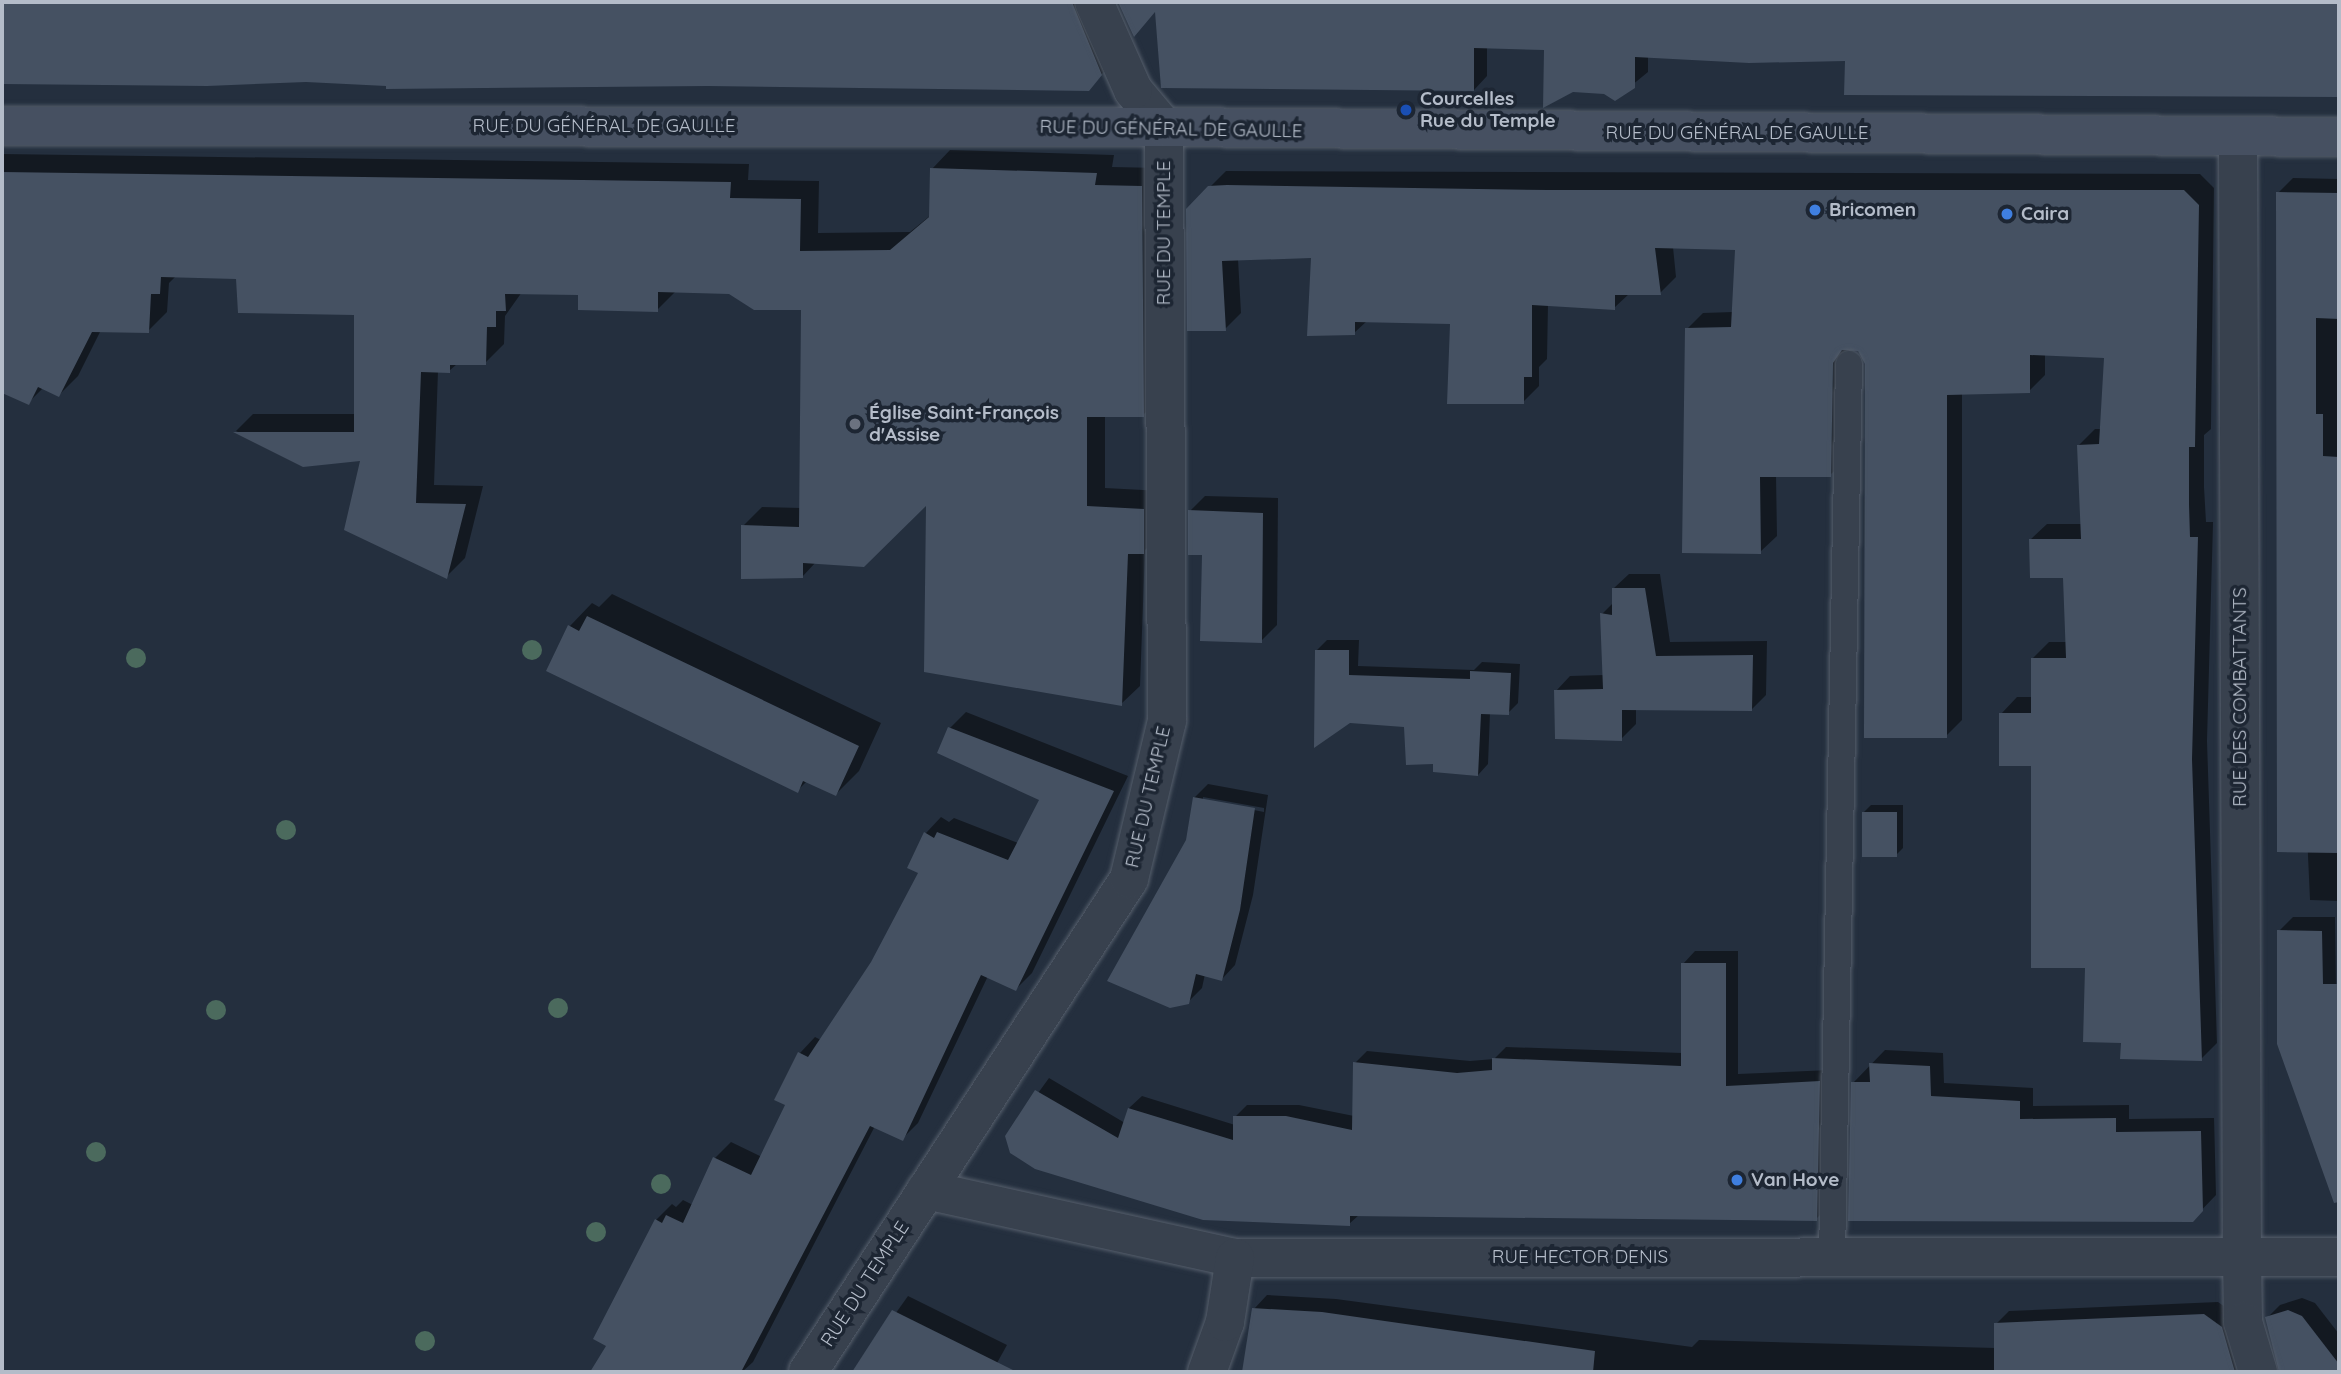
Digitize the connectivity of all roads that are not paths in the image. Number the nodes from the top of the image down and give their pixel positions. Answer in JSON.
{"nodes":[{"id":1,"x":1094,"y":2,"type":"edge"},
{"id":2,"x":2,"y":126,"type":"edge"},
{"id":3,"x":1164,"y":127,"type":"junction"},
{"id":4,"x":2238,"y":136,"type":"junction"},
{"id":5,"x":2339,"y":137,"type":"edge"},
{"id":6,"x":1849,"y":364,"type":"dead end"},
{"id":7,"x":926,"y":1190,"type":"junction"},
{"id":8,"x":1832,"y":1257,"type":"junction"},
{"id":9,"x":2242,"y":1257,"type":"junction"},
{"id":10,"x":2339,"y":1257,"type":"edge"},
{"id":11,"x":1235,"y":1258,"type":"junction"},
{"id":12,"x":808,"y":1372,"type":"edge"},
{"id":13,"x":1207,"y":1372,"type":"edge"},
{"id":14,"x":2258,"y":1372,"type":"edge"}],
"edges":[{"from":1,"to":3,"type":"street"},
{"from":2,"to":3,"type":"main road","name":"RUE DU GÉNÉRAL DE GAULLE"},
{"from":3,"to":4,"type":"main road","name":"RUE DU GÉNÉRAL DE GAULLE"},
{"from":3,"to":7,"type":"street","name":"RUE DU TEMPLE"},
{"from":4,"to":5,"type":"main road","name":"RUE DU GÉNÉRAL DE GAULLE"},
{"from":4,"to":9,"type":"street","name":"RUE DES COMBATTANTS"},
{"from":6,"to":8,"type":"lane"},
{"from":7,"to":11,"type":"street","name":"RUE HECTOR DENIS"},
{"from":7,"to":12,"type":"street","name":"RUE DU TEMPLE"},
{"from":8,"to":9,"type":"street","name":"RUE HECTOR DENIS"},
{"from":8,"to":11,"type":"street","name":"RUE HECTOR DENIS"},
{"from":9,"to":10,"type":"street","name":"RUE HECTOR DENIS"},
{"from":9,"to":14,"type":"street","name":"RUE DES COMBATTANTS"},
{"from":11,"to":13,"type":"street"}]}
